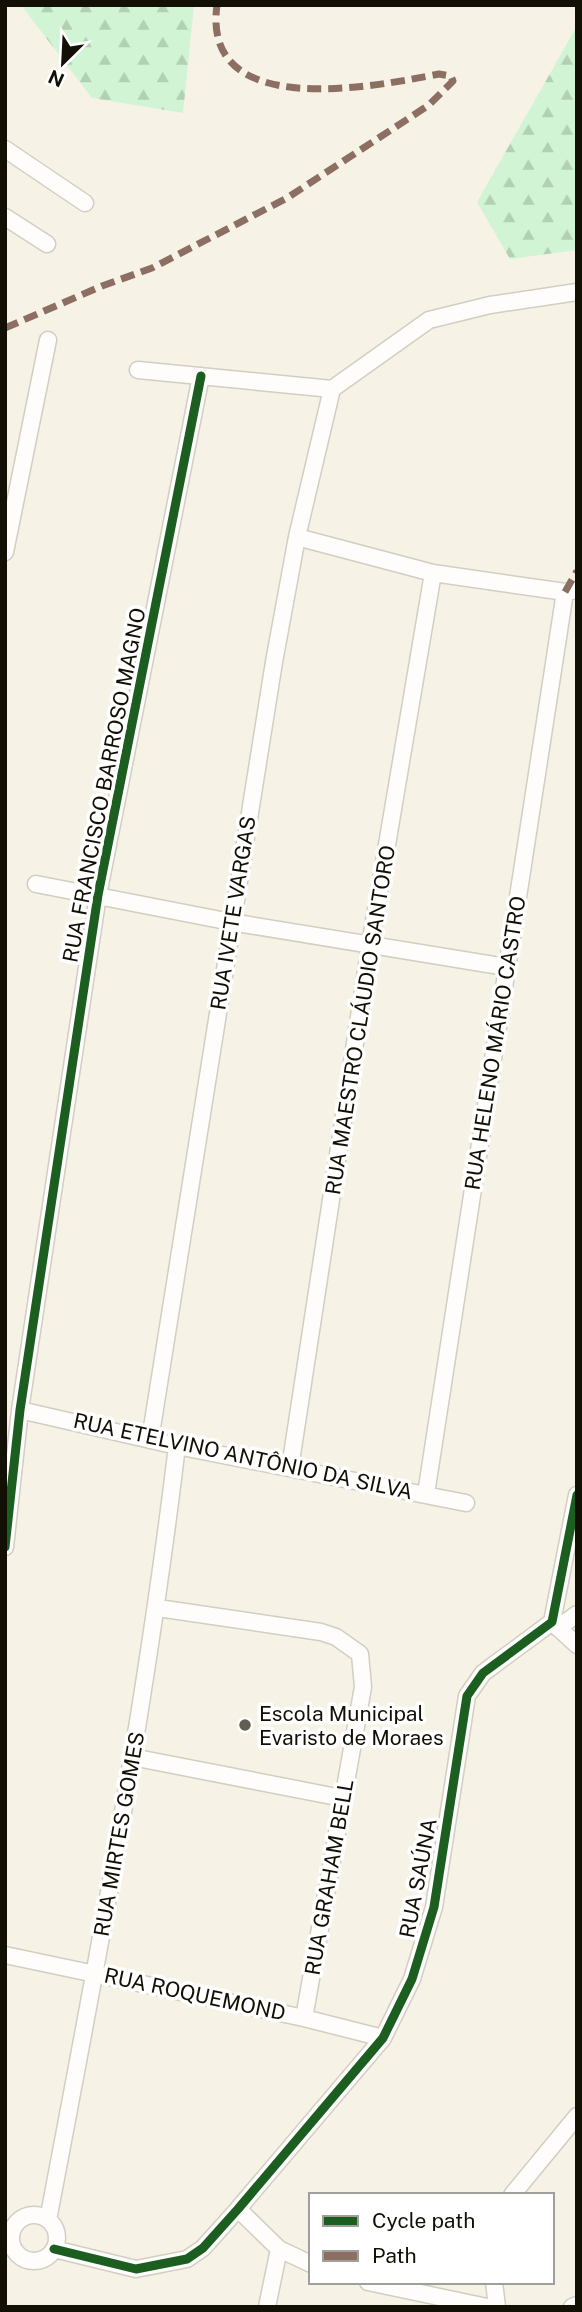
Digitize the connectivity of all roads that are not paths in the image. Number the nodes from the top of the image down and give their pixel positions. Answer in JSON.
{"nodes":[{"id":1,"x":5,"y":149,"type":"edge"},
{"id":2,"x":85,"y":202,"type":"dead end"},
{"id":3,"x":5,"y":217,"type":"edge"},
{"id":4,"x":47,"y":244,"type":"dead end"},
{"id":5,"x":577,"y":292,"type":"edge"},
{"id":6,"x":48,"y":340,"type":"dead end"},
{"id":7,"x":138,"y":370,"type":"dead end"},
{"id":8,"x":201,"y":376,"type":"junction"},
{"id":9,"x":332,"y":389,"type":"junction"},
{"id":10,"x":297,"y":537,"type":"junction"},
{"id":11,"x":5,"y":552,"type":"edge"},
{"id":12,"x":433,"y":573,"type":"junction"},
{"id":13,"x":571,"y":591,"type":"edge"},
{"id":14,"x":36,"y":884,"type":"dead end"},
{"id":15,"x":97,"y":895,"type":"junction"},
{"id":16,"x":231,"y":922,"type":"junction"},
{"id":17,"x":370,"y":945,"type":"junction"},
{"id":18,"x":506,"y":967,"type":"junction"},
{"id":19,"x":20,"y":1410,"type":"junction"},
{"id":20,"x":150,"y":1440,"type":"junction"},
{"id":21,"x":177,"y":1446,"type":"junction"},
{"id":22,"x":290,"y":1468,"type":"junction"},
{"id":23,"x":426,"y":1493,"type":"junction"},
{"id":24,"x":577,"y":1495,"type":"edge"},
{"id":25,"x":466,"y":1503,"type":"dead end"},
{"id":26,"x":5,"y":1547,"type":"edge"},
{"id":27,"x":158,"y":1608,"type":"junction"},
{"id":28,"x":577,"y":1614,"type":"edge"},
{"id":29,"x":555,"y":1625,"type":"junction"},
{"id":30,"x":577,"y":1645,"type":"edge"},
{"id":31,"x":132,"y":1758,"type":"junction"},
{"id":32,"x":342,"y":1798,"type":"junction"},
{"id":33,"x":5,"y":1955,"type":"edge"},
{"id":34,"x":96,"y":1972,"type":"junction"},
{"id":35,"x":304,"y":2018,"type":"junction"},
{"id":36,"x":383,"y":2038,"type":"junction"},
{"id":37,"x":577,"y":2116,"type":"edge"},
{"id":38,"x":514,"y":2193,"type":"edge"},
{"id":39,"x":238,"y":2209,"type":"junction"},
{"id":40,"x":11,"y":2219,"type":"edge"},
{"id":41,"x":48,"y":2220,"type":"junction"},
{"id":42,"x":54,"y":2249,"type":"junction"},
{"id":43,"x":279,"y":2249,"type":"junction"},
{"id":44,"x":11,"y":2258,"type":"edge"},
{"id":45,"x":309,"y":2263,"type":"edge"},
{"id":46,"x":378,"y":2284,"type":"edge"},
{"id":47,"x":495,"y":2284,"type":"edge"},
{"id":48,"x":486,"y":2306,"type":"edge"},
{"id":49,"x":267,"y":2307,"type":"edge"},
{"id":50,"x":497,"y":2307,"type":"edge"}],
"edges":[{"from":1,"to":2,"type":"street"},
{"from":3,"to":4,"type":"street"},
{"from":5,"to":9,"type":"street"},
{"from":6,"to":11,"type":"street"},
{"from":7,"to":8,"type":"street"},
{"from":8,"to":9,"type":"street"},
{"from":8,"to":15,"type":"street","name":"RUA FRANCISCO BARROSO MAGNO"},
{"from":9,"to":10,"type":"street","name":"RUA IVETE VARGAS"},
{"from":10,"to":12,"type":"street"},
{"from":10,"to":16,"type":"street","name":"RUA IVETE VARGAS"},
{"from":12,"to":13,"type":"street"},
{"from":12,"to":17,"type":"street","name":"RUA MAESTRO CLÁUDIO SANTORO"},
{"from":13,"to":18,"type":"street","name":"RUA HELENO MÁRIO CASTRO"},
{"from":14,"to":15,"type":"street"},
{"from":15,"to":16,"type":"street"},
{"from":15,"to":19,"type":"street","name":"RUA FRANCISCO BARROSO MAGNO"},
{"from":16,"to":17,"type":"street"},
{"from":16,"to":20,"type":"street","name":"RUA IVETE VARGAS"},
{"from":17,"to":18,"type":"street"},
{"from":17,"to":22,"type":"street","name":"RUA MAESTRO CLÁUDIO SANTORO"},
{"from":18,"to":23,"type":"street","name":"RUA HELENO MÁRIO CASTRO"},
{"from":19,"to":20,"type":"street","name":"RUA ETELVINO ANTÔNIO DA SILVA"},
{"from":19,"to":26,"type":"street","name":"RUA FRANCISCO BARROSO MAGNO"},
{"from":20,"to":21,"type":"street","name":"RUA ETELVINO ANTÔNIO DA SILVA"},
{"from":21,"to":22,"type":"street","name":"RUA ETELVINO ANTÔNIO DA SILVA"},
{"from":21,"to":27,"type":"street","name":"RUA MIRTES GOMES"},
{"from":22,"to":23,"type":"street","name":"RUA ETELVINO ANTÔNIO DA SILVA"},
{"from":23,"to":25,"type":"street","name":"RUA ETELVINO ANTÔNIO DA SILVA"},
{"from":24,"to":29,"type":"street"},
{"from":27,"to":31,"type":"street","name":"RUA MIRTES GOMES"},
{"from":27,"to":32,"type":"street","name":"RUA GRAHAM BELL"},
{"from":28,"to":29,"type":"street","name":"RUA SAÚNA"},
{"from":29,"to":30,"type":"street"},
{"from":29,"to":36,"type":"street","name":"RUA SAÚNA"},
{"from":31,"to":32,"type":"street"},
{"from":31,"to":34,"type":"street","name":"RUA MIRTES GOMES"},
{"from":32,"to":35,"type":"street","name":"RUA GRAHAM BELL"},
{"from":33,"to":34,"type":"street","name":"RUA ROQUEMOND"},
{"from":34,"to":35,"type":"street","name":"RUA ROQUEMOND"},
{"from":34,"to":41,"type":"street","name":"RUA MIRTES GOMES"},
{"from":35,"to":36,"type":"street","name":"RUA ROQUEMOND"},
{"from":36,"to":39,"type":"street","name":"RUA SAÚNA"},
{"from":37,"to":38,"type":"street"},
{"from":39,"to":42,"type":"street","name":"RUA SAÚNA"},
{"from":39,"to":43,"type":"street"},
{"from":40,"to":41,"type":"street"},
{"from":40,"to":44,"type":"street"},
{"from":41,"to":42,"type":"street"},
{"from":42,"to":44,"type":"street"},
{"from":43,"to":45,"type":"street"},
{"from":43,"to":49,"type":"street"},
{"from":46,"to":48,"type":"street"},
{"from":47,"to":50,"type":"street"}]}
